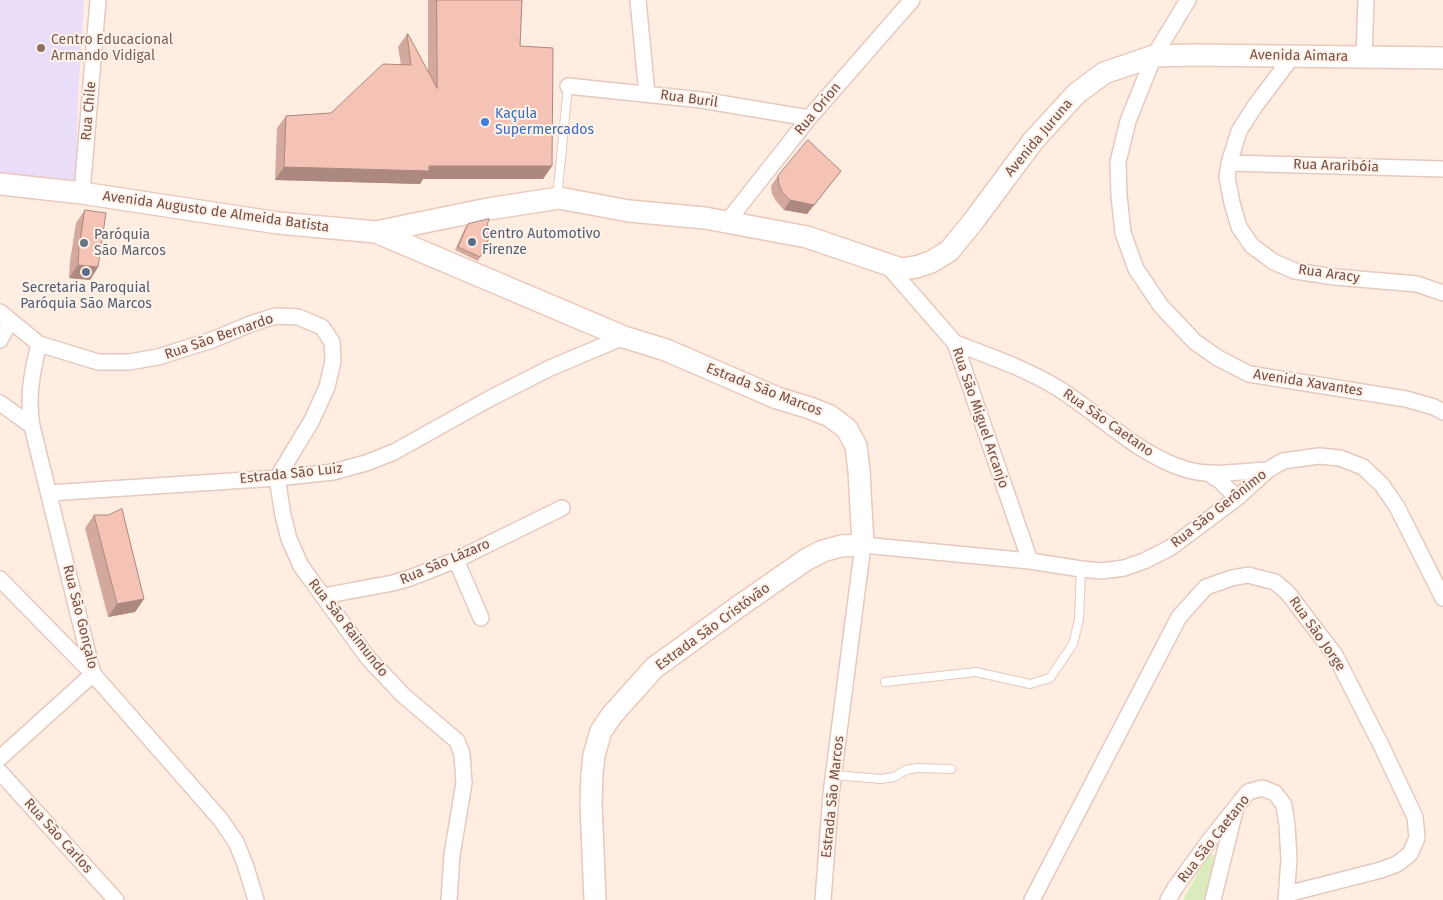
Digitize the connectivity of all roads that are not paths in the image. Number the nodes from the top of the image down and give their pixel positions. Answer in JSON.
{"nodes":[{"id":1,"x":98,"y":0,"type":"edge"},
{"id":2,"x":638,"y":0,"type":"edge"},
{"id":3,"x":912,"y":0,"type":"edge"},
{"id":4,"x":1188,"y":0,"type":"edge"},
{"id":5,"x":1366,"y":0,"type":"edge"},
{"id":6,"x":1154,"y":56,"type":"junction"},
{"id":7,"x":1292,"y":57,"type":"junction"},
{"id":8,"x":1364,"y":57,"type":"junction"},
{"id":9,"x":1443,"y":58,"type":"edge"},
{"id":10,"x":568,"y":86,"type":"joint"},
{"id":11,"x":647,"y":94,"type":"junction"},
{"id":12,"x":809,"y":118,"type":"junction"},
{"id":13,"x":1229,"y":162,"type":"junction"},
{"id":14,"x":1443,"y":169,"type":"edge"},
{"id":15,"x":0,"y":184,"type":"edge"},
{"id":16,"x":558,"y":188,"type":"dead end"},
{"id":17,"x":82,"y":192,"type":"junction"},
{"id":18,"x":727,"y":222,"type":"junction"},
{"id":19,"x":376,"y":232,"type":"junction"},
{"id":20,"x":887,"y":265,"type":"junction"},
{"id":21,"x":1443,"y":283,"type":"edge"},
{"id":22,"x":1417,"y":284,"type":"junction"},
{"id":23,"x":1443,"y":293,"type":"edge"},
{"id":24,"x":5,"y":316,"type":"edge"},
{"id":25,"x":624,"y":337,"type":"junction"},
{"id":26,"x":0,"y":340,"type":"edge"},
{"id":27,"x":954,"y":343,"type":"junction"},
{"id":28,"x":39,"y":344,"type":"junction"},
{"id":29,"x":0,"y":403,"type":"edge"},
{"id":30,"x":1443,"y":412,"type":"edge"},
{"id":31,"x":32,"y":426,"type":"junction"},
{"id":32,"x":1268,"y":470,"type":"junction"},
{"id":33,"x":1208,"y":473,"type":"junction"},
{"id":34,"x":277,"y":478,"type":"junction"},
{"id":35,"x":49,"y":493,"type":"junction"},
{"id":36,"x":1237,"y":498,"type":"junction"},
{"id":37,"x":562,"y":508,"type":"dead end"},
{"id":38,"x":862,"y":545,"type":"junction"},
{"id":39,"x":456,"y":560,"type":"junction"},
{"id":40,"x":1030,"y":561,"type":"junction"},
{"id":41,"x":1081,"y":569,"type":"junction"},
{"id":42,"x":0,"y":579,"type":"edge"},
{"id":43,"x":323,"y":596,"type":"junction"},
{"id":44,"x":1443,"y":598,"type":"edge"},
{"id":45,"x":481,"y":618,"type":"dead end"},
{"id":46,"x":93,"y":674,"type":"junction"},
{"id":47,"x":885,"y":682,"type":"dead end"},
{"id":48,"x":0,"y":758,"type":"edge"},
{"id":49,"x":951,"y":769,"type":"dead end"},
{"id":50,"x":0,"y":772,"type":"edge"},
{"id":51,"x":834,"y":775,"type":"junction"},
{"id":52,"x":1236,"y":807,"type":"junction"},
{"id":53,"x":1286,"y":897,"type":"edge"},
{"id":54,"x":116,"y":900,"type":"edge"},
{"id":55,"x":256,"y":900,"type":"edge"},
{"id":56,"x":449,"y":900,"type":"edge"},
{"id":57,"x":595,"y":900,"type":"edge"},
{"id":58,"x":823,"y":900,"type":"edge"},
{"id":59,"x":1032,"y":900,"type":"edge"},
{"id":60,"x":1168,"y":900,"type":"edge"},
{"id":61,"x":1214,"y":900,"type":"edge"}],
"edges":[{"from":1,"to":17,"type":"street","name":"Rua Chile"},
{"from":2,"to":11,"type":"street"},
{"from":3,"to":12,"type":"street","name":"Rua Orion"},
{"from":4,"to":6,"type":"street"},
{"from":5,"to":8,"type":"street"},
{"from":6,"to":7,"type":"main road","name":"Avenida Aimara"},
{"from":6,"to":20,"type":"main road","name":"Avenida Juruna"},
{"from":6,"to":30,"type":"street","name":"Avenida Xavantes"},
{"from":7,"to":8,"type":"main road","name":"Avenida Aimara"},
{"from":7,"to":13,"type":"street","name":"Rua Aracy"},
{"from":8,"to":9,"type":"main road","name":"Avenida Aimara"},
{"from":10,"to":11,"type":"street","name":"Rua Buril"},
{"from":10,"to":16,"type":"lane"},
{"from":11,"to":12,"type":"street","name":"Rua Buril"},
{"from":12,"to":18,"type":"street","name":"Rua Orion"},
{"from":13,"to":14,"type":"street","name":"Rua Araribóia"},
{"from":13,"to":22,"type":"street","name":"Rua Aracy"},
{"from":15,"to":17,"type":"main road","name":"Avenida Augusto de Almeida Batista"},
{"from":17,"to":19,"type":"main road","name":"Avenida Augusto de Almeida Batista"},
{"from":18,"to":19,"type":"main road","name":"Avenida Augusto de Almeida Batista"},
{"from":18,"to":20,"type":"main road"},
{"from":19,"to":25,"type":"main road","name":"Estrada São Marcos"},
{"from":20,"to":27,"type":"street","name":"Rua São Miguel Arcanjo"},
{"from":21,"to":22,"type":"street"},
{"from":22,"to":23,"type":"street","name":"Rua Aracy"},
{"from":24,"to":26,"type":"street"},
{"from":24,"to":28,"type":"street"},
{"from":25,"to":34,"type":"street","name":"Estrada São Luiz"},
{"from":25,"to":38,"type":"main road","name":"Estrada São Marcos"},
{"from":27,"to":33,"type":"street","name":"Rua São Caetano"},
{"from":27,"to":40,"type":"street","name":"Rua São Miguel Arcanjo"},
{"from":28,"to":31,"type":"street","name":"Rua São Gonçalo"},
{"from":28,"to":34,"type":"street","name":"Rua São Bernardo"},
{"from":29,"to":31,"type":"street"},
{"from":31,"to":35,"type":"street","name":"Rua São Gonçalo"},
{"from":32,"to":33,"type":"street","name":"Rua São Caetano"},
{"from":32,"to":36,"type":"street","name":"Rua São Gerônimo"},
{"from":32,"to":44,"type":"street","name":"Rua São Gerônimo"},
{"from":33,"to":36,"type":"street"},
{"from":34,"to":35,"type":"street","name":"Estrada São Luiz"},
{"from":34,"to":43,"type":"street","name":"Rua São Raimundo"},
{"from":35,"to":46,"type":"street","name":"Rua São Gonçalo"},
{"from":36,"to":41,"type":"street","name":"Rua São Gerônimo"},
{"from":37,"to":39,"type":"street","name":"Rua São Lázaro"},
{"from":38,"to":40,"type":"street","name":"Rua São Gerônimo"},
{"from":38,"to":51,"type":"street","name":"Estrada São Marcos"},
{"from":38,"to":57,"type":"main road","name":"Estrada São Cristóvão"},
{"from":39,"to":43,"type":"street","name":"Rua São Lázaro"},
{"from":39,"to":45,"type":"street"},
{"from":40,"to":41,"type":"street","name":"Rua São Gerônimo"},
{"from":41,"to":47,"type":"lane"},
{"from":42,"to":46,"type":"street"},
{"from":43,"to":56,"type":"street","name":"Rua São Raimundo"},
{"from":46,"to":48,"type":"street"},
{"from":46,"to":55,"type":"street","name":"Rua São Gonçalo"},
{"from":49,"to":51,"type":"lane"},
{"from":50,"to":54,"type":"street","name":"Rua São Carlos"},
{"from":51,"to":58,"type":"street","name":"Estrada São Marcos"},
{"from":52,"to":53,"type":"street","name":"Rua São Caetano"},
{"from":52,"to":60,"type":"street","name":"Rua São Caetano"},
{"from":52,"to":61,"type":"street"},
{"from":53,"to":59,"type":"street","name":"Rua São Jorge"}]}
